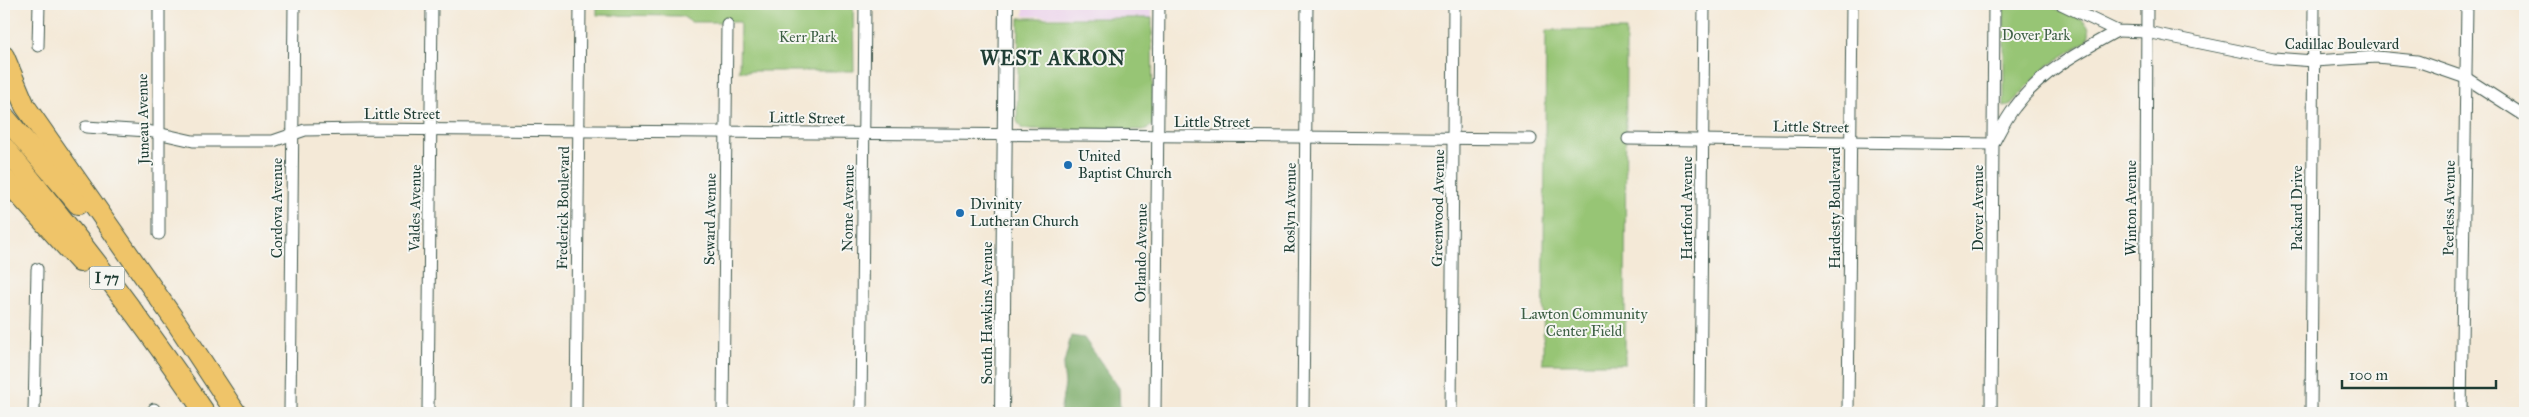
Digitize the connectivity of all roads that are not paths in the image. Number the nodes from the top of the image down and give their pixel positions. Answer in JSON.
{"nodes":[{"id":1,"x":38,"y":4,"type":"edge"},
{"id":2,"x":159,"y":4,"type":"edge"},
{"id":3,"x":294,"y":4,"type":"edge"},
{"id":4,"x":432,"y":4,"type":"edge"},
{"id":5,"x":580,"y":4,"type":"edge"},
{"id":6,"x":865,"y":4,"type":"edge"},
{"id":7,"x":1006,"y":4,"type":"edge"},
{"id":8,"x":1159,"y":4,"type":"edge"},
{"id":9,"x":1307,"y":4,"type":"edge"},
{"id":10,"x":1454,"y":4,"type":"edge"},
{"id":11,"x":1704,"y":4,"type":"edge"},
{"id":12,"x":1852,"y":4,"type":"edge"},
{"id":13,"x":1994,"y":4,"type":"edge"},
{"id":14,"x":2061,"y":4,"type":"edge"},
{"id":15,"x":2147,"y":4,"type":"edge"},
{"id":16,"x":2314,"y":4,"type":"edge"},
{"id":17,"x":2467,"y":4,"type":"edge"},
{"id":18,"x":727,"y":24,"type":"dead end"},
{"id":19,"x":2117,"y":31,"type":"junction"},
{"id":20,"x":2147,"y":32,"type":"junction"},
{"id":21,"x":38,"y":46,"type":"dead end"},
{"id":22,"x":4,"y":56,"type":"edge"},
{"id":23,"x":2314,"y":61,"type":"junction"},
{"id":24,"x":2466,"y":78,"type":"junction"},
{"id":25,"x":4,"y":116,"type":"edge"},
{"id":26,"x":2525,"y":116,"type":"edge"},
{"id":27,"x":86,"y":127,"type":"dead end"},
{"id":28,"x":431,"y":129,"type":"junction"},
{"id":29,"x":579,"y":130,"type":"junction"},
{"id":30,"x":726,"y":132,"type":"junction"},
{"id":31,"x":864,"y":133,"type":"junction"},
{"id":32,"x":159,"y":134,"type":"junction"},
{"id":33,"x":292,"y":135,"type":"junction"},
{"id":34,"x":1005,"y":135,"type":"junction"},
{"id":35,"x":1157,"y":137,"type":"junction"},
{"id":36,"x":1306,"y":138,"type":"junction"},
{"id":37,"x":1454,"y":138,"type":"junction"},
{"id":38,"x":1531,"y":139,"type":"dead end"},
{"id":39,"x":1628,"y":139,"type":"dead end"},
{"id":40,"x":1702,"y":140,"type":"junction"},
{"id":41,"x":1850,"y":143,"type":"junction"},
{"id":42,"x":1993,"y":144,"type":"junction"},
{"id":43,"x":4,"y":147,"type":"edge"},
{"id":44,"x":4,"y":178,"type":"edge"},
{"id":45,"x":159,"y":234,"type":"dead end"},
{"id":46,"x":37,"y":269,"type":"dead end"},
{"id":47,"x":152,"y":291,"type":"junction"},
{"id":48,"x":171,"y":363,"type":"junction"},
{"id":49,"x":34,"y":413,"type":"edge"},
{"id":50,"x":205,"y":413,"type":"edge"},
{"id":51,"x":236,"y":413,"type":"edge"},
{"id":52,"x":290,"y":413,"type":"edge"},
{"id":53,"x":428,"y":413,"type":"edge"},
{"id":54,"x":576,"y":413,"type":"edge"},
{"id":55,"x":724,"y":413,"type":"edge"},
{"id":56,"x":861,"y":413,"type":"edge"},
{"id":57,"x":1002,"y":413,"type":"edge"},
{"id":58,"x":1154,"y":413,"type":"edge"},
{"id":59,"x":1303,"y":413,"type":"edge"},
{"id":60,"x":1451,"y":413,"type":"edge"},
{"id":61,"x":1700,"y":413,"type":"edge"},
{"id":62,"x":1848,"y":413,"type":"edge"},
{"id":63,"x":1991,"y":413,"type":"edge"},
{"id":64,"x":2145,"y":413,"type":"edge"},
{"id":65,"x":2311,"y":413,"type":"edge"},
{"id":66,"x":2461,"y":413,"type":"edge"}],
"edges":[{"from":1,"to":21,"type":"street"},
{"from":2,"to":32,"type":"street","name":"Juneau Avenue"},
{"from":3,"to":33,"type":"street","name":"Cordova Avenue"},
{"from":4,"to":28,"type":"street","name":"Valdes Avenue"},
{"from":5,"to":29,"type":"street","name":"Frederick Boulevard"},
{"from":6,"to":31,"type":"street","name":"Nome Avenue"},
{"from":7,"to":34,"type":"street","name":"South Hawkins Avenue"},
{"from":8,"to":35,"type":"street","name":"Orlando Avenue"},
{"from":9,"to":36,"type":"street","name":"Roslyn Avenue"},
{"from":10,"to":37,"type":"street","name":"Greenwood Avenue"},
{"from":11,"to":40,"type":"street","name":"Hartford Avenue"},
{"from":12,"to":41,"type":"street","name":"Hardesty Boulevard"},
{"from":13,"to":42,"type":"street","name":"Dover Avenue"},
{"from":14,"to":19,"type":"street","name":"Cadillac Boulevard"},
{"from":15,"to":20,"type":"street","name":"Winton Avenue"},
{"from":16,"to":23,"type":"street","name":"Packard Drive"},
{"from":17,"to":24,"type":"street","name":"Peerless Avenue"},
{"from":18,"to":30,"type":"street","name":"Seward Avenue"},
{"from":19,"to":20,"type":"street","name":"Cadillac Boulevard"},
{"from":19,"to":42,"type":"street"},
{"from":20,"to":23,"type":"street","name":"Cadillac Boulevard"},
{"from":20,"to":64,"type":"street","name":"Winton Avenue"},
{"from":22,"to":47,"type":"highway"},
{"from":23,"to":24,"type":"street","name":"Cadillac Boulevard"},
{"from":23,"to":65,"type":"street","name":"Packard Drive"},
{"from":24,"to":26,"type":"street","name":"Cadillac Boulevard"},
{"from":24,"to":66,"type":"street","name":"Peerless Avenue"},
{"from":25,"to":47,"type":"highway","number":"I 77"},
{"from":27,"to":32,"type":"street","name":"Little Street"},
{"from":28,"to":29,"type":"street","name":"Little Street"},
{"from":28,"to":33,"type":"street","name":"Little Street"},
{"from":28,"to":53,"type":"street","name":"Valdes Avenue"},
{"from":29,"to":30,"type":"street","name":"Little Street"},
{"from":29,"to":54,"type":"street","name":"Frederick Boulevard"},
{"from":30,"to":31,"type":"street","name":"Little Street"},
{"from":30,"to":55,"type":"street","name":"Seward Avenue"},
{"from":31,"to":34,"type":"street","name":"Little Street"},
{"from":31,"to":56,"type":"street","name":"Nome Avenue"},
{"from":32,"to":33,"type":"street","name":"Little Street"},
{"from":32,"to":45,"type":"street","name":"Juneau Avenue"},
{"from":33,"to":52,"type":"street","name":"Cordova Avenue"},
{"from":34,"to":35,"type":"street","name":"Little Street"},
{"from":34,"to":57,"type":"street","name":"South Hawkins Avenue"},
{"from":35,"to":36,"type":"street","name":"Little Street"},
{"from":35,"to":58,"type":"street","name":"Orlando Avenue"},
{"from":36,"to":37,"type":"street","name":"Little Street"},
{"from":36,"to":59,"type":"street","name":"Roslyn Avenue"},
{"from":37,"to":38,"type":"street","name":"Little Street"},
{"from":37,"to":60,"type":"street","name":"Greenwood Avenue"},
{"from":39,"to":40,"type":"street","name":"Little Street"},
{"from":40,"to":41,"type":"street","name":"Little Street"},
{"from":40,"to":61,"type":"street","name":"Hartford Avenue"},
{"from":41,"to":42,"type":"street","name":"Little Street"},
{"from":41,"to":62,"type":"street","name":"Hardesty Boulevard"},
{"from":42,"to":63,"type":"street","name":"Dover Avenue"},
{"from":43,"to":48,"type":"highway","number":"I 77"},
{"from":44,"to":48,"type":"highway"},
{"from":46,"to":49,"type":"street"},
{"from":47,"to":51,"type":"highway","number":"I 77"},
{"from":48,"to":50,"type":"highway","number":"I 77"}]}
